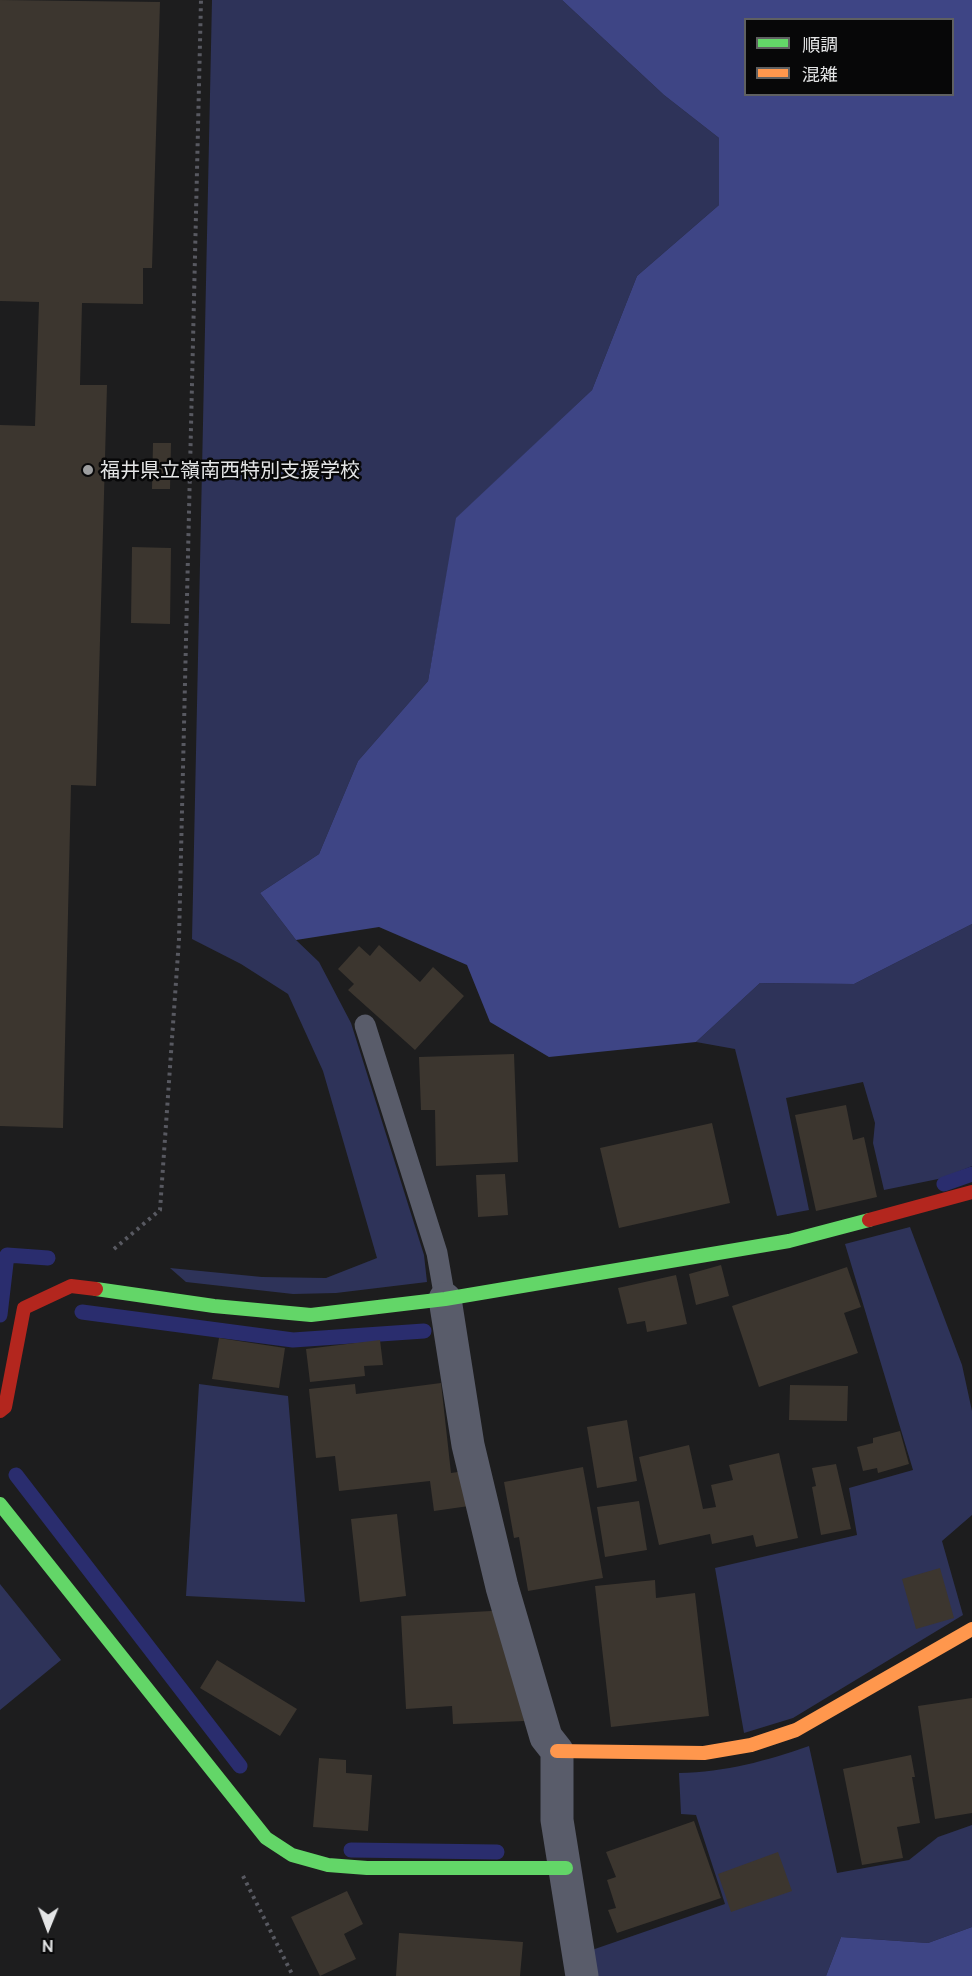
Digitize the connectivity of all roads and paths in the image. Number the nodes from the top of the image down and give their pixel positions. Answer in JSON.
{"nodes":[{"id":1,"x":201,"y":0,"type":"edge"},
{"id":2,"x":365,"y":1025,"type":"dead end"},
{"id":3,"x":972,"y":1192,"type":"edge"},
{"id":4,"x":71,"y":1286,"type":"junction"},
{"id":5,"x":445,"y":1299,"type":"junction"},
{"id":6,"x":0,"y":1411,"type":"edge"},
{"id":7,"x":0,"y":1504,"type":"edge"},
{"id":8,"x":972,"y":1629,"type":"edge"},
{"id":9,"x":557,"y":1751,"type":"junction"},
{"id":10,"x":566,"y":1868,"type":"junction"},
{"id":11,"x":582,"y":1976,"type":"edge"}],
"edges":[{"from":1,"to":4,"type":"path"},
{"from":2,"to":5,"type":"lane"},
{"from":3,"to":5,"type":"street"},
{"from":4,"to":5,"type":"street"},
{"from":4,"to":6,"type":"street"},
{"from":5,"to":9,"type":"street"},
{"from":7,"to":10,"type":"street"},
{"from":8,"to":9,"type":"street"},
{"from":9,"to":10,"type":"street"},
{"from":10,"to":11,"type":"street"}]}
